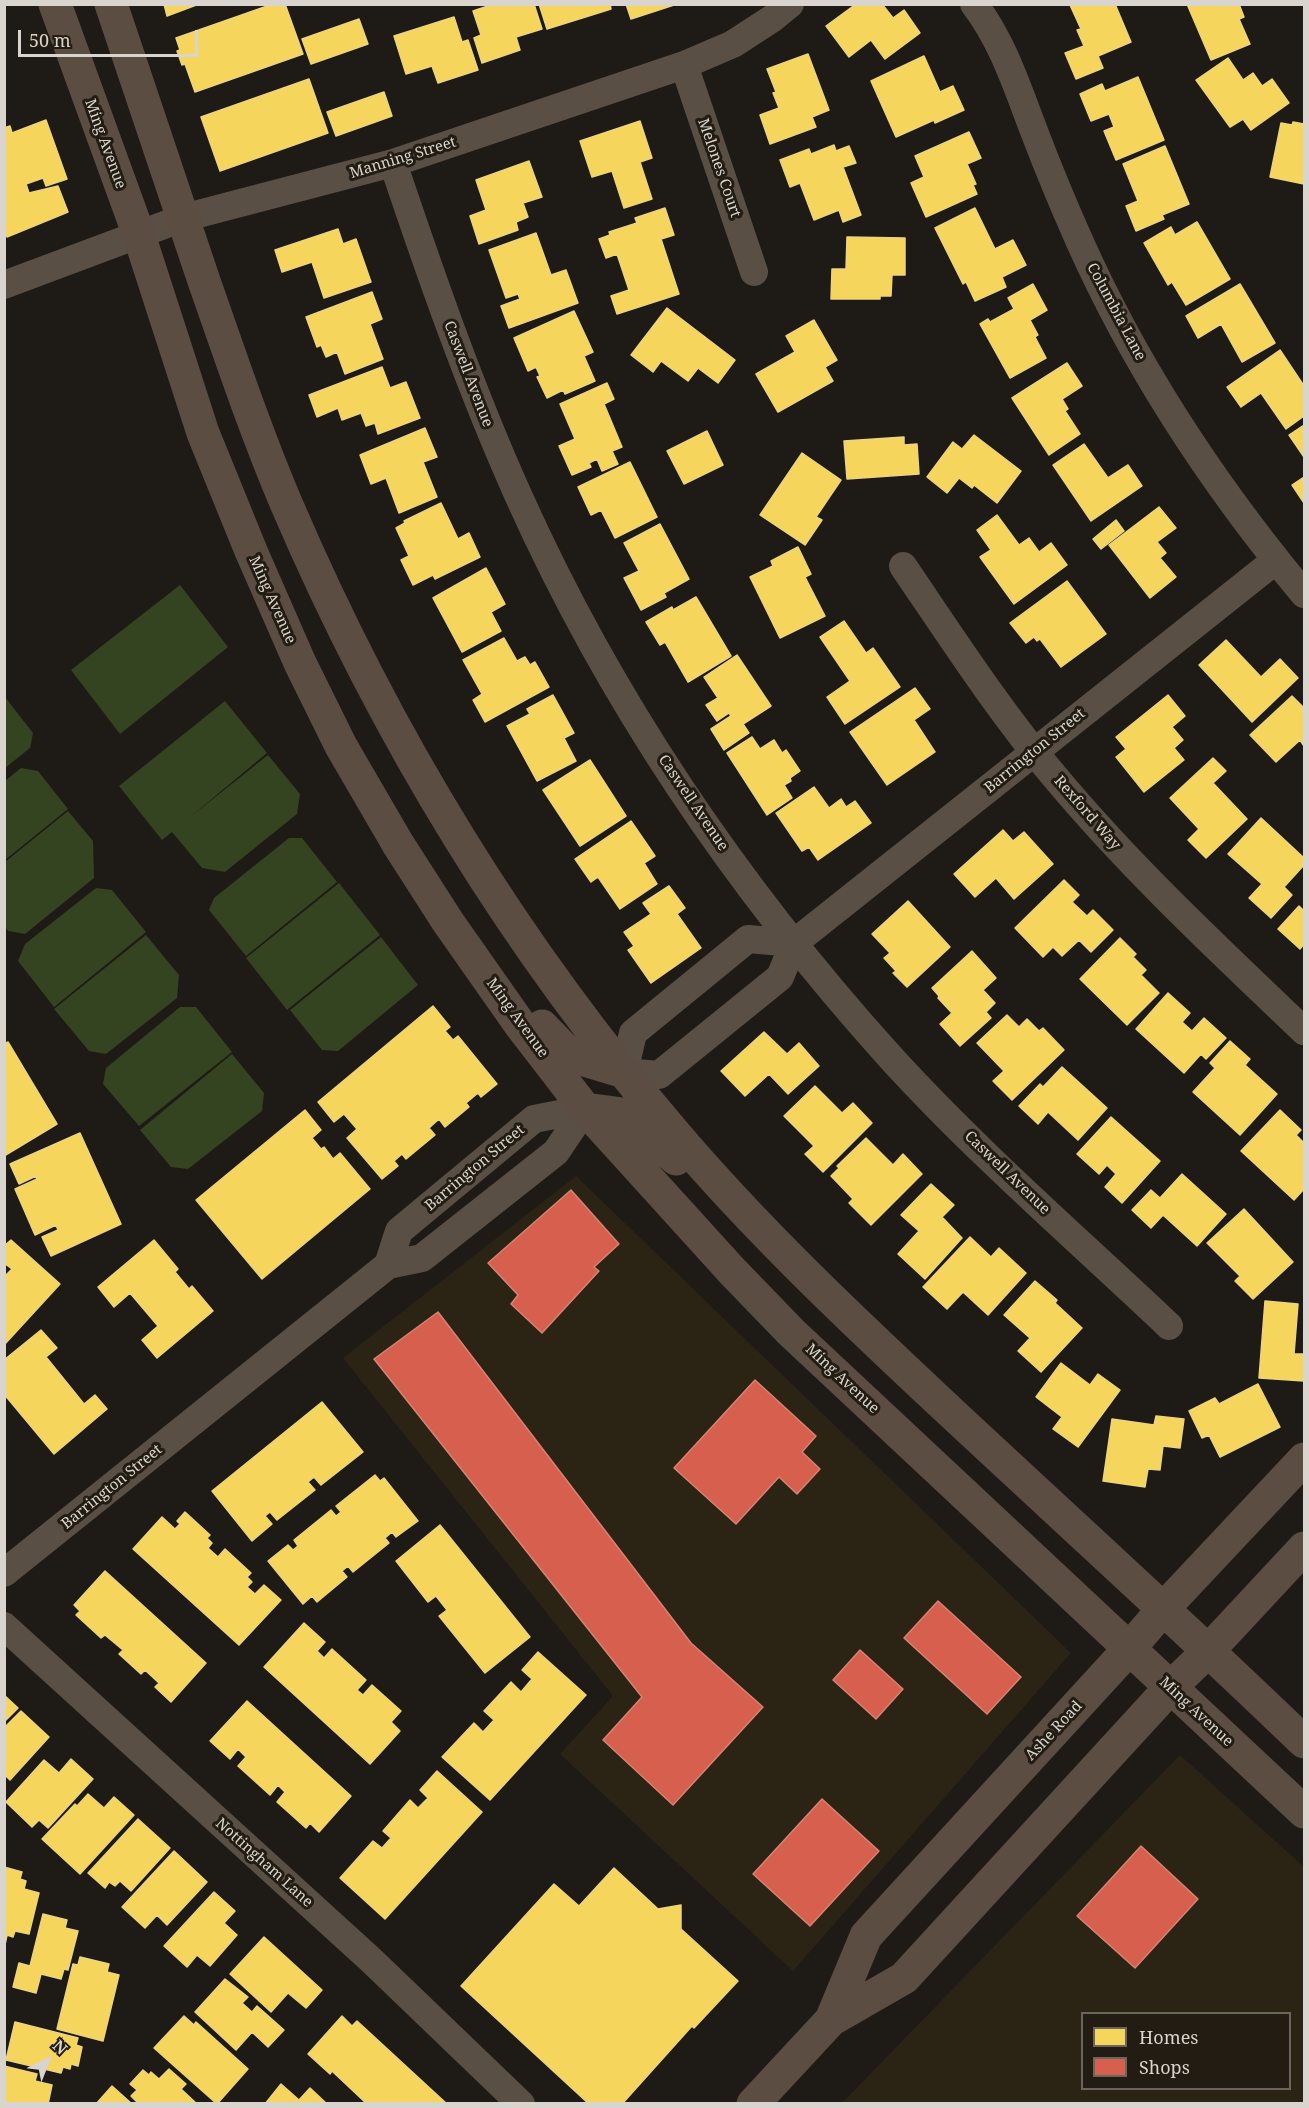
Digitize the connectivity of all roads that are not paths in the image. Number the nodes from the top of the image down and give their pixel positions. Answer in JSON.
{"nodes":[{"id":1,"x":54,"y":4,"type":"edge"},
{"id":2,"x":111,"y":4,"type":"edge"},
{"id":3,"x":790,"y":4,"type":"edge"},
{"id":4,"x":974,"y":4,"type":"edge"},
{"id":5,"x":684,"y":64,"type":"junction"},
{"id":6,"x":393,"y":163,"type":"junction"},
{"id":7,"x":183,"y":218,"type":"junction"},
{"id":8,"x":139,"y":235,"type":"junction"},
{"id":9,"x":754,"y":272,"type":"dead end"},
{"id":10,"x":4,"y":285,"type":"edge"},
{"id":11,"x":1276,"y":560,"type":"junction"},
{"id":12,"x":903,"y":566,"type":"dead end"},
{"id":13,"x":1305,"y":594,"type":"edge"},
{"id":14,"x":1035,"y":751,"type":"junction"},
{"id":15,"x":794,"y":943,"type":"junction"},
{"id":16,"x":470,"y":951,"type":"junction"},
{"id":17,"x":1305,"y":1031,"type":"edge"},
{"id":18,"x":624,"y":1072,"type":"junction"},
{"id":19,"x":585,"y":1109,"type":"junction"},
{"id":20,"x":762,"y":1231,"type":"junction"},
{"id":21,"x":388,"y":1264,"type":"junction"},
{"id":22,"x":1169,"y":1326,"type":"dead end"},
{"id":23,"x":1305,"y":1460,"type":"edge"},
{"id":24,"x":1305,"y":1548,"type":"edge"},
{"id":25,"x":4,"y":1572,"type":"edge"},
{"id":26,"x":1164,"y":1608,"type":"junction"},
{"id":27,"x":4,"y":1626,"type":"edge"},
{"id":28,"x":1129,"y":1649,"type":"junction"},
{"id":29,"x":1209,"y":1650,"type":"junction"},
{"id":30,"x":1170,"y":1688,"type":"junction"},
{"id":31,"x":1305,"y":1742,"type":"edge"},
{"id":32,"x":1305,"y":1812,"type":"edge"},
{"id":33,"x":831,"y":2020,"type":"junction"},
{"id":34,"x":521,"y":2103,"type":"edge"},
{"id":35,"x":753,"y":2103,"type":"edge"}],
"edges":[{"from":1,"to":8,"type":"main road","name":"Ming Avenue"},
{"from":2,"to":7,"type":"main road"},
{"from":3,"to":5,"type":"street","name":"Manning Street"},
{"from":4,"to":11,"type":"street","name":"Columbia Lane"},
{"from":5,"to":6,"type":"street","name":"Manning Street"},
{"from":5,"to":9,"type":"street","name":"Melones Court"},
{"from":6,"to":7,"type":"street","name":"Manning Street"},
{"from":6,"to":15,"type":"street","name":"Caswell Avenue"},
{"from":7,"to":8,"type":"street","name":"Manning Street"},
{"from":7,"to":18,"type":"main road"},
{"from":8,"to":10,"type":"street","name":"Manning Street"},
{"from":8,"to":16,"type":"main road","name":"Ming Avenue"},
{"from":11,"to":13,"type":"street","name":"Columbia Lane"},
{"from":11,"to":14,"type":"street","name":"Barrington Street"},
{"from":12,"to":14,"type":"street","name":"Rexford Way"},
{"from":14,"to":15,"type":"street","name":"Barrington Street"},
{"from":14,"to":17,"type":"street","name":"Rexford Way"},
{"from":15,"to":18,"type":"street","name":"Barrington Street"},
{"from":15,"to":18,"type":"street"},
{"from":15,"to":22,"type":"street","name":"Caswell Avenue"},
{"from":16,"to":18,"type":"main road"},
{"from":16,"to":19,"type":"main road","name":"Ming Avenue"},
{"from":18,"to":20,"type":"main road"},
{"from":19,"to":20,"type":"main road"},
{"from":19,"to":21,"type":"street","name":"Barrington Street"},
{"from":19,"to":21,"type":"street","name":"Barrington Street"},
{"from":19,"to":28,"type":"main road","name":"Ming Avenue"},
{"from":20,"to":26,"type":"main road"},
{"from":21,"to":25,"type":"street","name":"Barrington Street"},
{"from":23,"to":26,"type":"main road","name":"Ashe Road"},
{"from":24,"to":29,"type":"main road","name":"Ashe Road"},
{"from":26,"to":28,"type":"main road","name":"Ashe Road"},
{"from":26,"to":29,"type":"main road"},
{"from":27,"to":34,"type":"street","name":"Nottingham Lane"},
{"from":28,"to":30,"type":"main road","name":"Ming Avenue"},
{"from":28,"to":33,"type":"main road","name":"Ashe Road"},
{"from":29,"to":30,"type":"main road","name":"Ashe Road"},
{"from":29,"to":31,"type":"main road"},
{"from":30,"to":32,"type":"main road","name":"Ming Avenue"},
{"from":30,"to":33,"type":"main road","name":"Ashe Road"},
{"from":33,"to":35,"type":"main road","name":"Ashe Road"}]}
